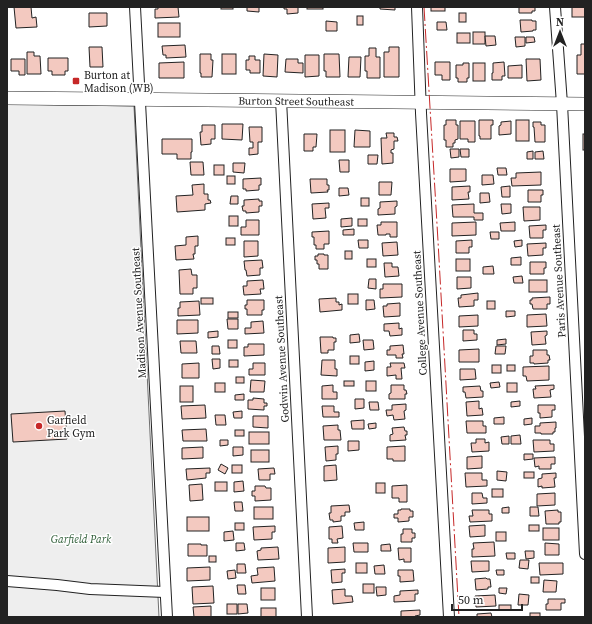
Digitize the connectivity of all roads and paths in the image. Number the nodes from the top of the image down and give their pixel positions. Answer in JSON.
{"nodes":[{"id":1,"x":135,"y":7,"type":"edge"},
{"id":2,"x":417,"y":7,"type":"edge"},
{"id":3,"x":556,"y":7,"type":"edge"},
{"id":4,"x":7,"y":98,"type":"edge"},
{"id":5,"x":139,"y":100,"type":"junction"},
{"id":6,"x":281,"y":100,"type":"junction"},
{"id":7,"x":420,"y":102,"type":"junction"},
{"id":8,"x":562,"y":104,"type":"junction"},
{"id":9,"x":585,"y":104,"type":"edge"},
{"id":10,"x":585,"y":554,"type":"edge"},
{"id":11,"x":7,"y":582,"type":"edge"},
{"id":12,"x":165,"y":592,"type":"junction"},
{"id":13,"x":167,"y":617,"type":"edge"},
{"id":14,"x":307,"y":617,"type":"edge"},
{"id":15,"x":449,"y":617,"type":"edge"}],
"edges":[{"from":1,"to":5,"type":"street","name":"Madison Avenue Southeast"},
{"from":2,"to":7,"type":"street","name":"College Avenue Southeast"},
{"from":3,"to":8,"type":"street","name":"Paris Avenue Southeast"},
{"from":4,"to":5,"type":"main road","name":"Burton Street Southeast"},
{"from":5,"to":6,"type":"main road","name":"Burton Street Southeast"},
{"from":5,"to":12,"type":"street","name":"Madison Avenue Southeast"},
{"from":6,"to":7,"type":"main road","name":"Burton Street Southeast"},
{"from":6,"to":14,"type":"street","name":"Godwin Avenue Southeast"},
{"from":7,"to":8,"type":"main road","name":"Burton Street Southeast"},
{"from":7,"to":15,"type":"street","name":"College Avenue Southeast"},
{"from":8,"to":9,"type":"main road","name":"Burton Street Southeast"},
{"from":8,"to":10,"type":"street","name":"Paris Avenue Southeast"},
{"from":11,"to":12,"type":"street"},
{"from":12,"to":13,"type":"street","name":"Madison Avenue Southeast"}]}
